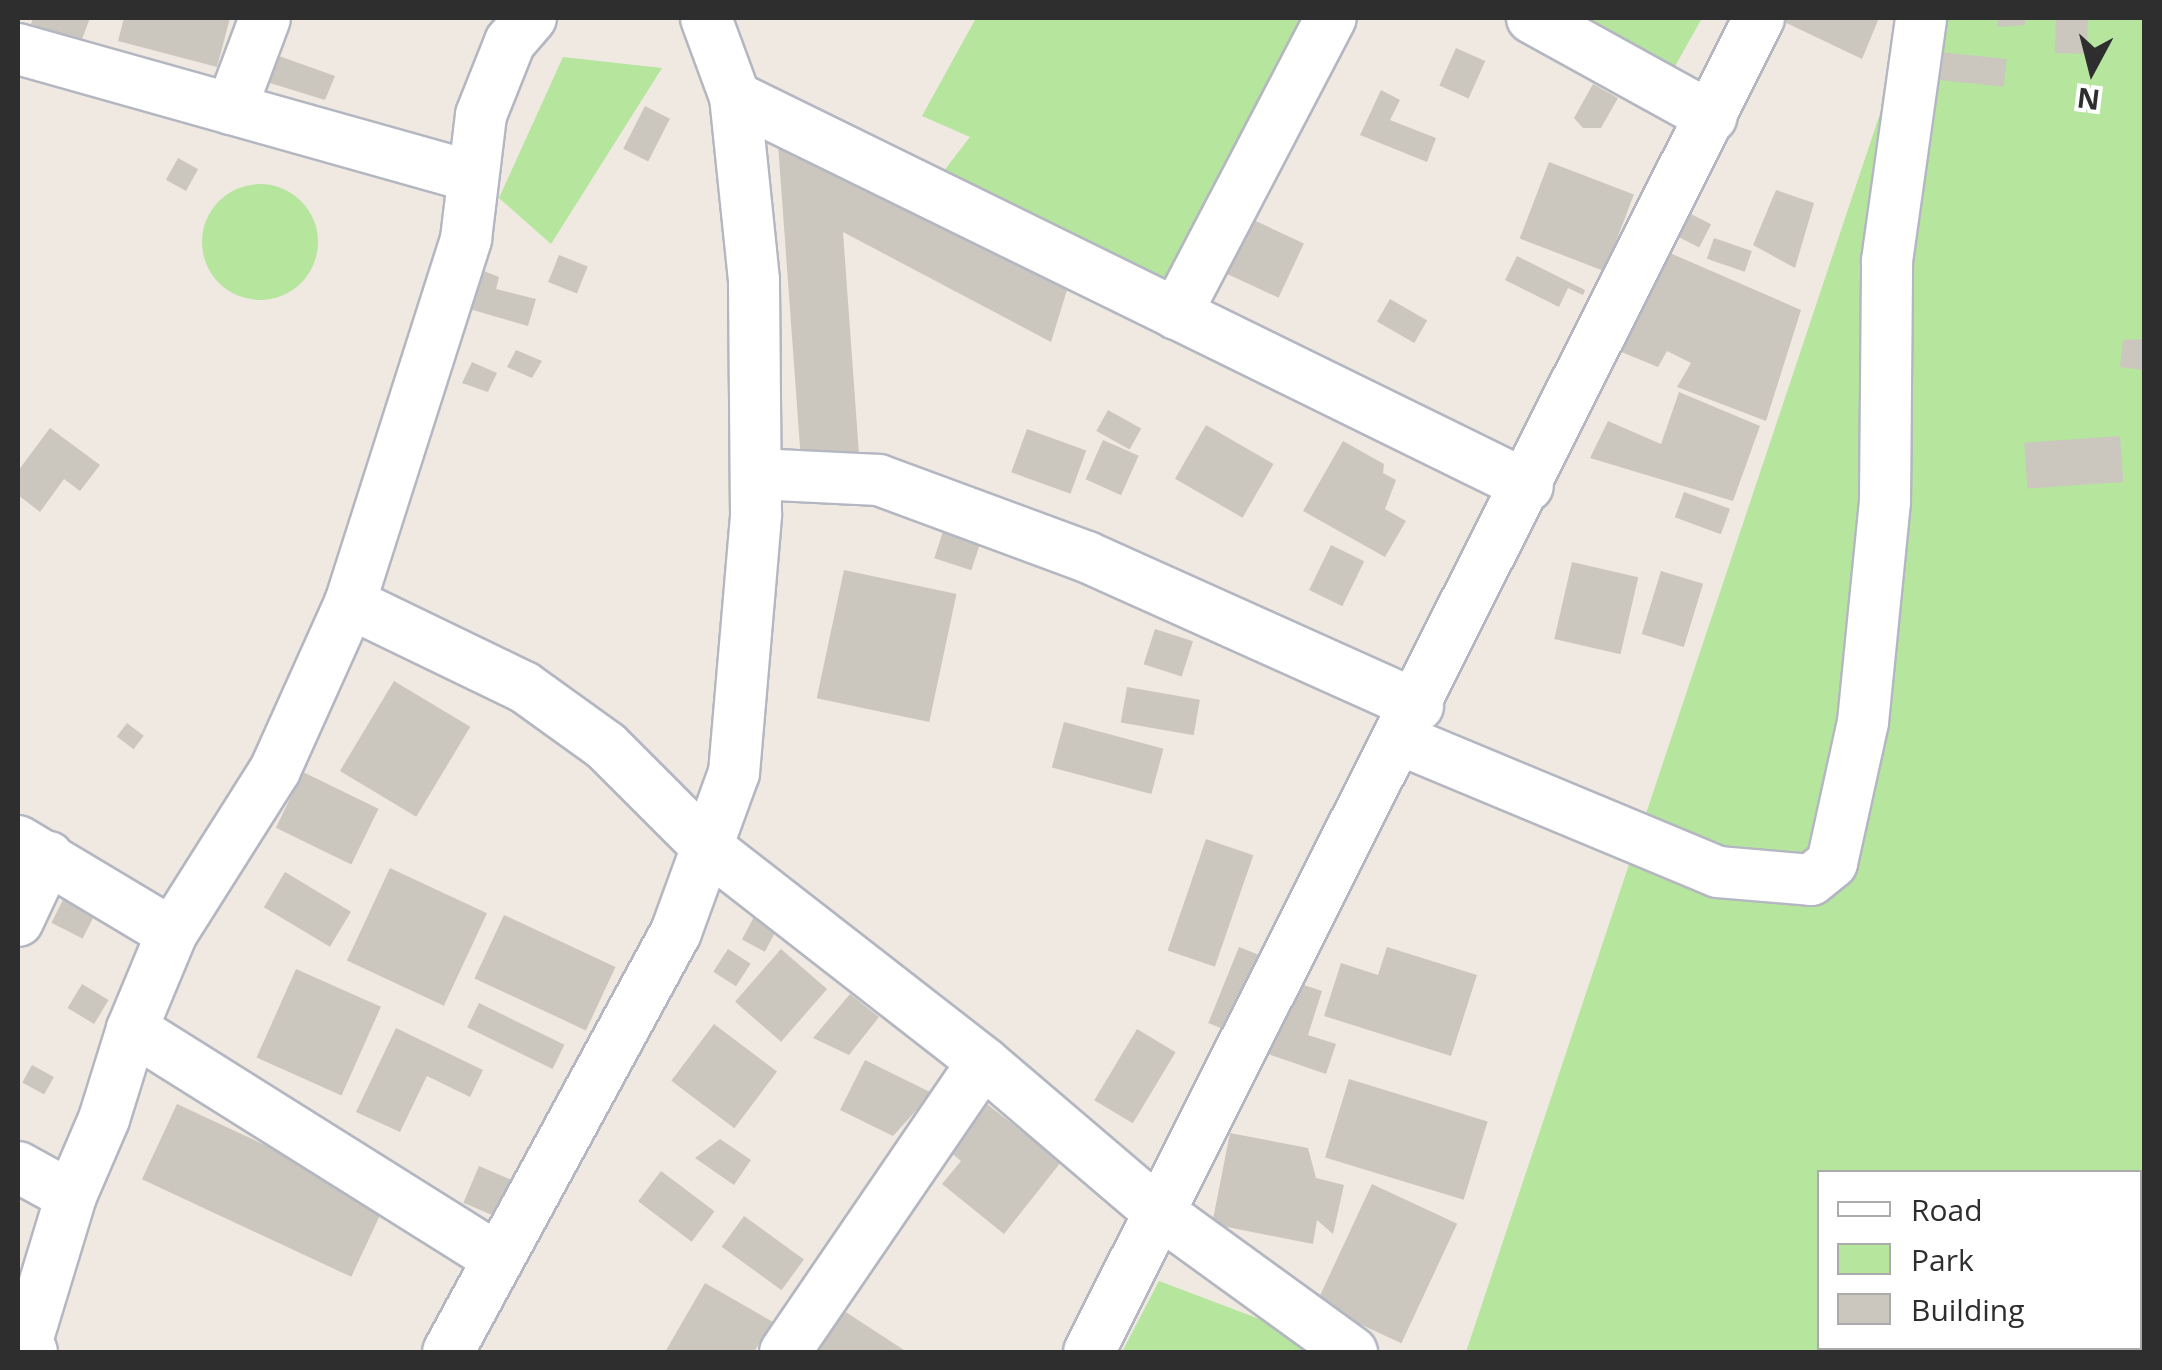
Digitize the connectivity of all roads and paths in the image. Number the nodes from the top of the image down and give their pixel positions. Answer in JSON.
{"nodes":[{"id":1,"x":264,"y":18,"type":"edge"},
{"id":2,"x":532,"y":18,"type":"edge"},
{"id":3,"x":706,"y":18,"type":"edge"},
{"id":4,"x":1332,"y":18,"type":"edge"},
{"id":5,"x":1532,"y":18,"type":"edge"},
{"id":6,"x":1760,"y":18,"type":"edge"},
{"id":7,"x":1921,"y":18,"type":"edge"},
{"id":8,"x":18,"y":49,"type":"edge"},
{"id":9,"x":735,"y":97,"type":"junction"},
{"id":10,"x":231,"y":109,"type":"junction"},
{"id":11,"x":1711,"y":117,"type":"junction"},
{"id":12,"x":469,"y":176,"type":"junction"},
{"id":13,"x":1176,"y":314,"type":"junction"},
{"id":14,"x":756,"y":474,"type":"junction"},
{"id":15,"x":1528,"y":486,"type":"junction"},
{"id":16,"x":350,"y":603,"type":"junction"},
{"id":17,"x":1409,"y":723,"type":"junction"},
{"id":18,"x":707,"y":847,"type":"junction"},
{"id":19,"x":33,"y":849,"type":"edge"},
{"id":20,"x":18,"y":921,"type":"edge"},
{"id":21,"x":172,"y":934,"type":"junction"},
{"id":22,"x":132,"y":1029,"type":"junction"},
{"id":23,"x":983,"y":1062,"type":"junction"},
{"id":24,"x":18,"y":1167,"type":"edge"},
{"id":25,"x":71,"y":1196,"type":"junction"},
{"id":26,"x":1160,"y":1213,"type":"junction"},
{"id":27,"x":498,"y":1259,"type":"junction"},
{"id":28,"x":32,"y":1352,"type":"edge"},
{"id":29,"x":448,"y":1352,"type":"edge"},
{"id":30,"x":785,"y":1352,"type":"edge"},
{"id":31,"x":1090,"y":1352,"type":"edge"},
{"id":32,"x":1352,"y":1352,"type":"edge"}],
"edges":[{"from":1,"to":10,"type":"street"},
{"from":2,"to":12,"type":"street"},
{"from":3,"to":9,"type":"street"},
{"from":4,"to":13,"type":"street"},
{"from":5,"to":11,"type":"street"},
{"from":6,"to":11,"type":"street"},
{"from":7,"to":17,"type":"street"},
{"from":8,"to":10,"type":"street"},
{"from":9,"to":13,"type":"street"},
{"from":9,"to":14,"type":"street"},
{"from":10,"to":12,"type":"street"},
{"from":11,"to":15,"type":"street"},
{"from":12,"to":16,"type":"street"},
{"from":13,"to":15,"type":"street"},
{"from":14,"to":17,"type":"street"},
{"from":14,"to":18,"type":"street"},
{"from":15,"to":17,"type":"street"},
{"from":16,"to":18,"type":"street"},
{"from":16,"to":21,"type":"street"},
{"from":17,"to":26,"type":"street"},
{"from":18,"to":23,"type":"street"},
{"from":18,"to":27,"type":"street"},
{"from":19,"to":20,"type":"street"},
{"from":19,"to":21,"type":"street"},
{"from":21,"to":22,"type":"street"},
{"from":22,"to":25,"type":"street"},
{"from":22,"to":27,"type":"street"},
{"from":23,"to":26,"type":"street"},
{"from":23,"to":30,"type":"street"},
{"from":24,"to":25,"type":"street"},
{"from":25,"to":28,"type":"street"},
{"from":26,"to":31,"type":"street"},
{"from":26,"to":32,"type":"street"},
{"from":27,"to":29,"type":"street"}]}
